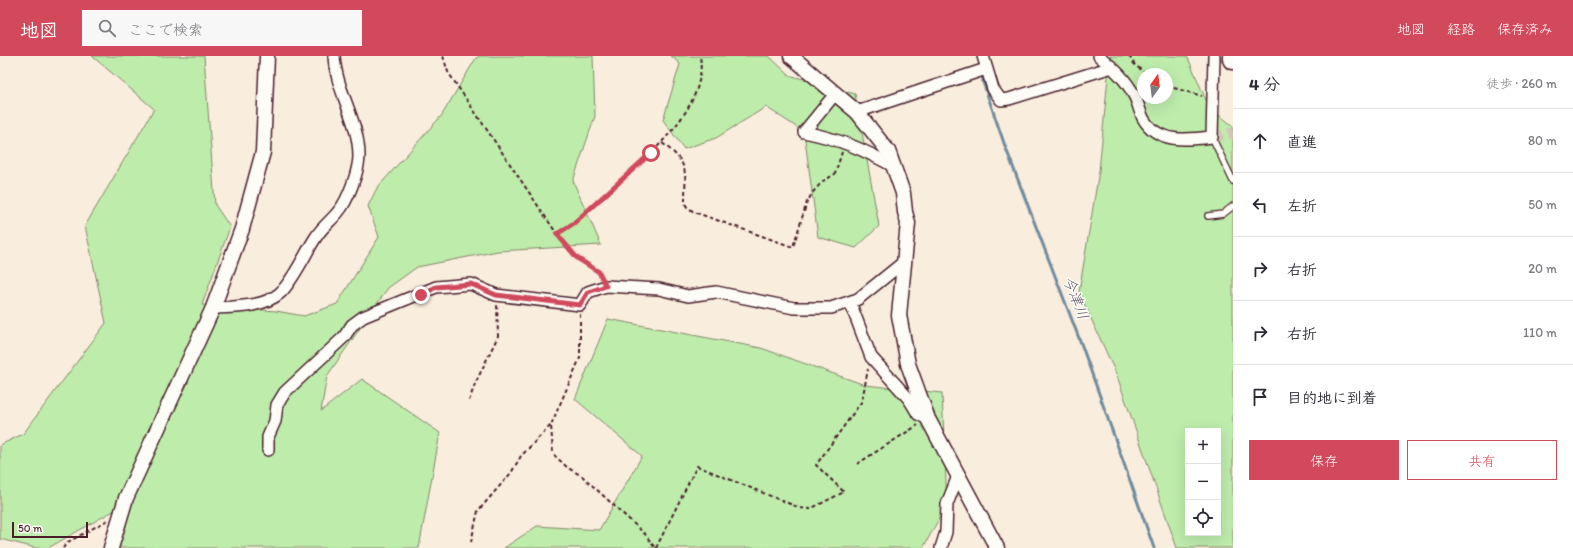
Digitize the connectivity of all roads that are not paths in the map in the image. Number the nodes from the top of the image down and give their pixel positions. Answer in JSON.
{"nodes":[{"id":1,"x":267,"y":56,"type":"edge"},
{"id":2,"x":334,"y":56,"type":"edge"},
{"id":3,"x":342,"y":56,"type":"edge"},
{"id":4,"x":791,"y":56,"type":"edge"},
{"id":5,"x":983,"y":56,"type":"edge"},
{"id":6,"x":1099,"y":56,"type":"edge"},
{"id":7,"x":1214,"y":56,"type":"edge"},
{"id":8,"x":1233,"y":56,"type":"edge"},
{"id":9,"x":1233,"y":59,"type":"edge"},
{"id":10,"x":1112,"y":67,"type":"junction"},
{"id":11,"x":986,"y":69,"type":"junction"},
{"id":12,"x":835,"y":94,"type":"junction"},
{"id":13,"x":344,"y":98,"type":"junction"},
{"id":14,"x":857,"y":112,"type":"junction"},
{"id":15,"x":1212,"y":137,"type":"junction"},
{"id":16,"x":893,"y":166,"type":"junction"},
{"id":17,"x":1233,"y":181,"type":"edge"},
{"id":18,"x":1233,"y":206,"type":"edge"},
{"id":19,"x":1208,"y":216,"type":"dead end"},
{"id":20,"x":905,"y":261,"type":"junction"},
{"id":21,"x":850,"y":302,"type":"junction"},
{"id":22,"x":213,"y":308,"type":"junction"},
{"id":23,"x":928,"y":419,"type":"junction"},
{"id":24,"x":268,"y":450,"type":"dead end"},
{"id":25,"x":958,"y":476,"type":"junction"},
{"id":26,"x":112,"y":548,"type":"edge"},
{"id":27,"x":941,"y":548,"type":"edge"},
{"id":28,"x":997,"y":548,"type":"edge"}],
"edges":[{"from":1,"to":22,"type":"street"},
{"from":2,"to":13,"type":"street"},
{"from":3,"to":13,"type":"street"},
{"from":4,"to":12,"type":"street"},
{"from":5,"to":11,"type":"street"},
{"from":6,"to":10,"type":"street"},
{"from":7,"to":15,"type":"street"},
{"from":8,"to":9,"type":"highway"},
{"from":10,"to":11,"type":"street"},
{"from":10,"to":15,"type":"street"},
{"from":11,"to":14,"type":"street"},
{"from":12,"to":14,"type":"street"},
{"from":12,"to":16,"type":"street"},
{"from":13,"to":22,"type":"street"},
{"from":14,"to":16,"type":"street"},
{"from":15,"to":17,"type":"lane"},
{"from":16,"to":20,"type":"street"},
{"from":18,"to":19,"type":"lane"},
{"from":20,"to":21,"type":"street"},
{"from":20,"to":23,"type":"street"},
{"from":21,"to":23,"type":"street"},
{"from":21,"to":24,"type":"street"},
{"from":22,"to":26,"type":"street"},
{"from":23,"to":25,"type":"street"},
{"from":25,"to":27,"type":"street"},
{"from":25,"to":28,"type":"street"}]}
